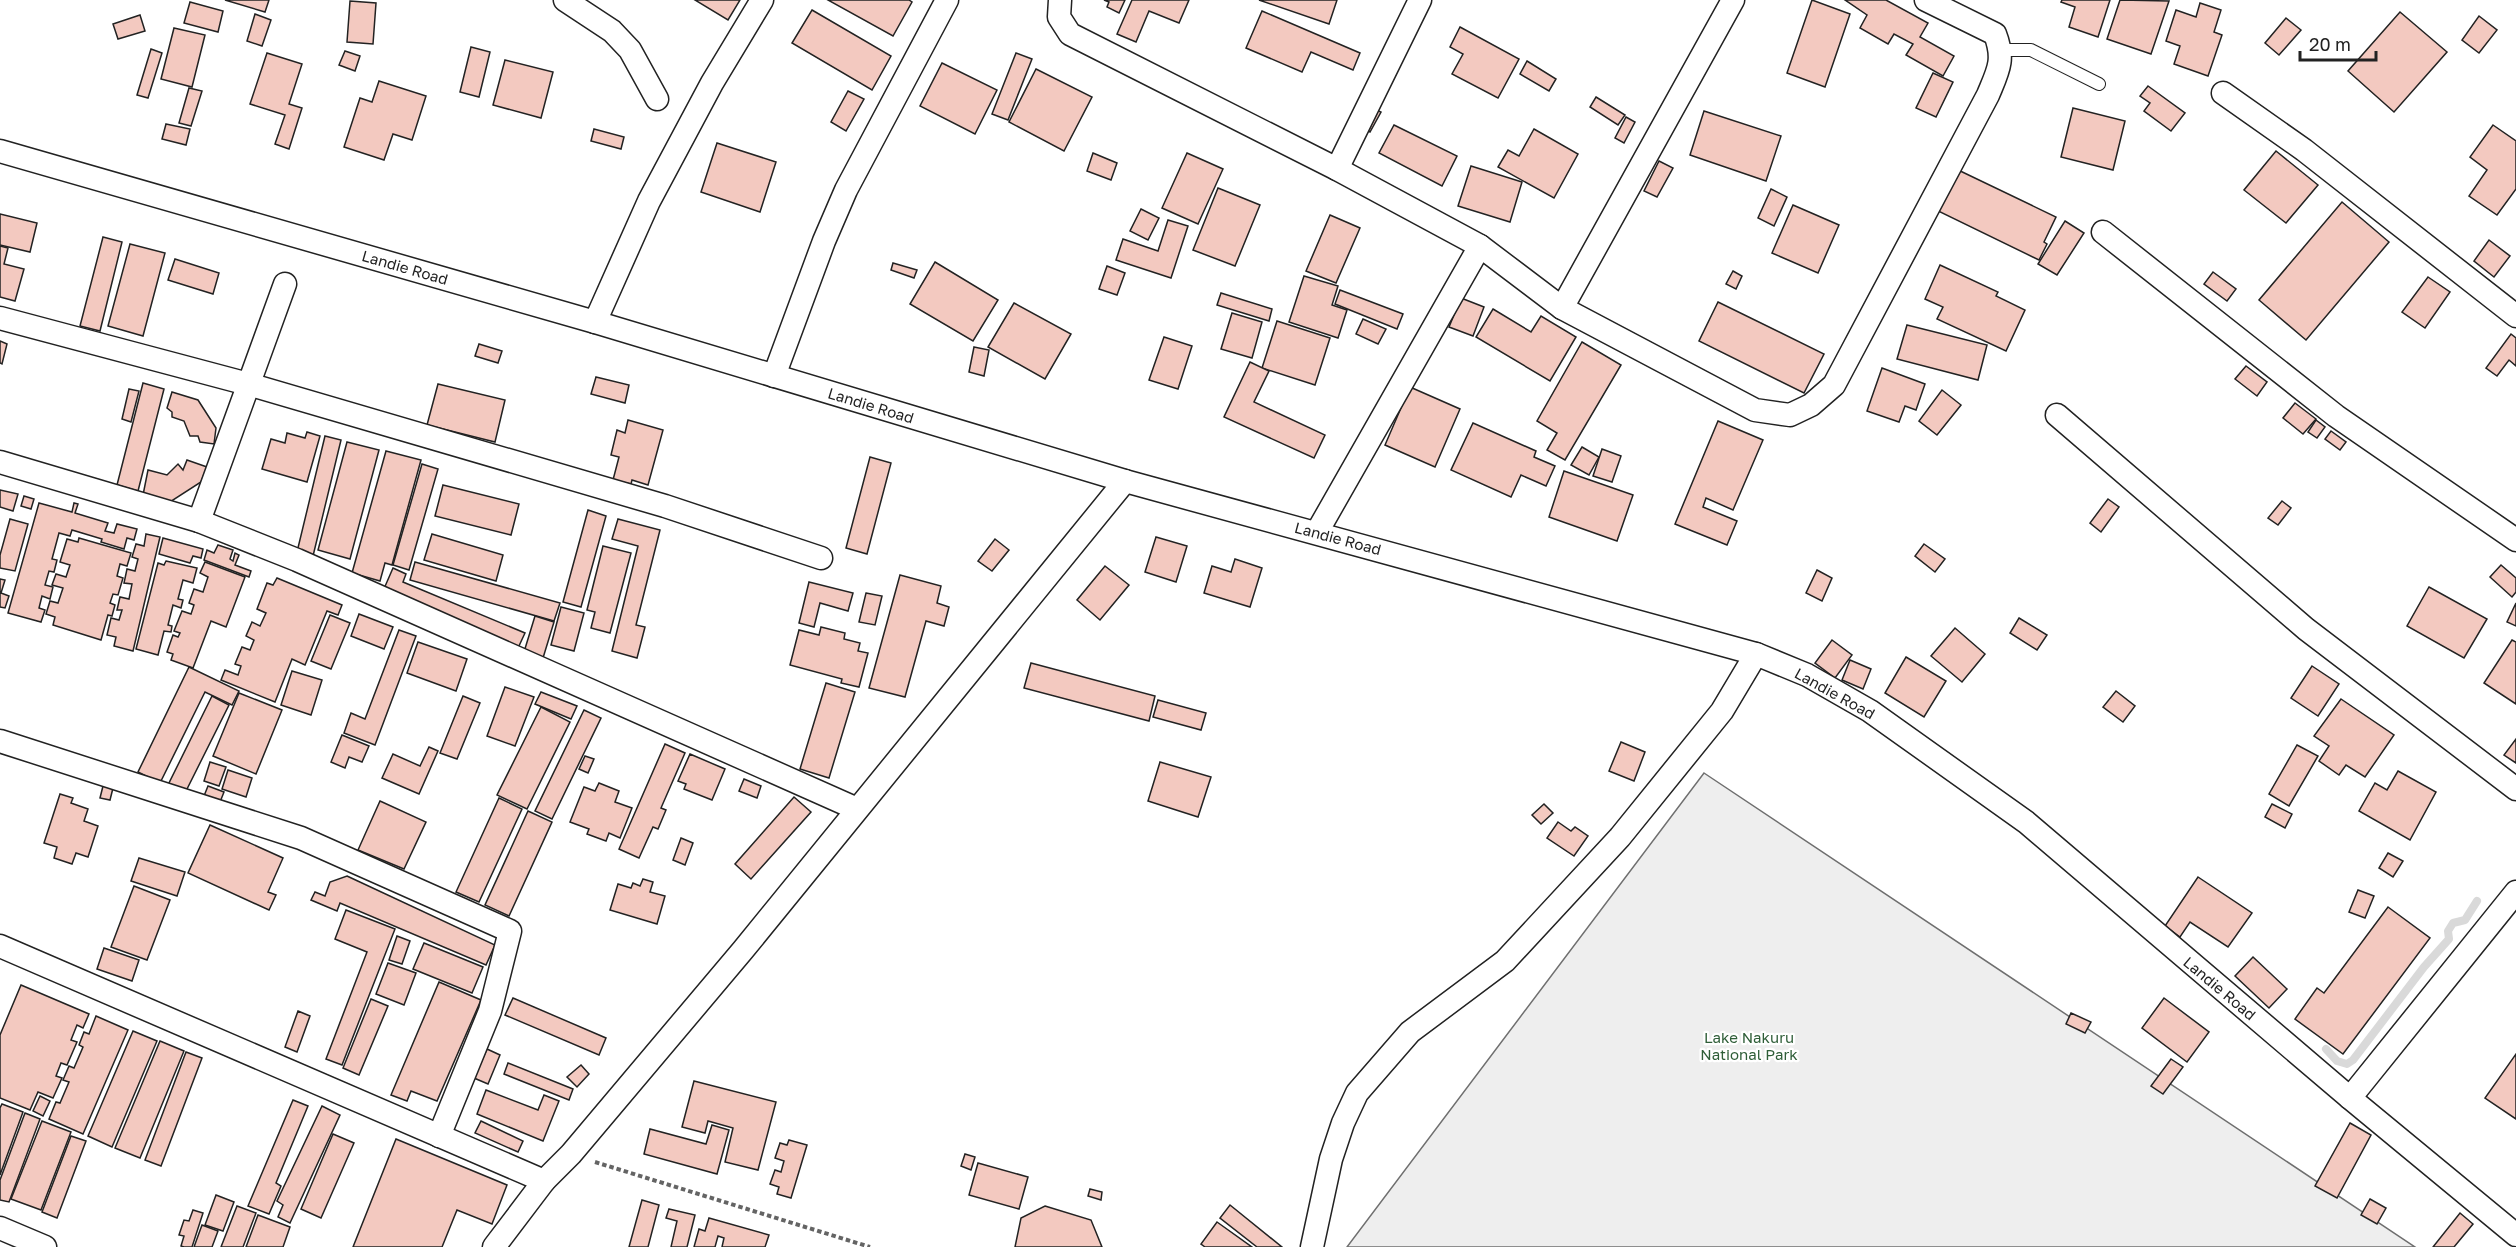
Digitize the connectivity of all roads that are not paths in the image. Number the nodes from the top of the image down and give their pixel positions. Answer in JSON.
{"nodes":[{"id":1,"x":565,"y":0,"type":"edge"},
{"id":2,"x":762,"y":0,"type":"edge"},
{"id":3,"x":947,"y":0,"type":"edge"},
{"id":4,"x":1060,"y":0,"type":"edge"},
{"id":5,"x":1420,"y":0,"type":"edge"},
{"id":6,"x":1733,"y":0,"type":"edge"},
{"id":7,"x":1926,"y":0,"type":"edge"},
{"id":8,"x":2001,"y":50,"type":"junction"},
{"id":9,"x":2100,"y":84,"type":"dead end"},
{"id":10,"x":2223,"y":93,"type":"dead end"},
{"id":11,"x":657,"y":99,"type":"dead end"},
{"id":12,"x":0,"y":151,"type":"edge"},
{"id":13,"x":1337,"y":169,"type":"junction"},
{"id":14,"x":2103,"y":232,"type":"dead end"},
{"id":15,"x":1480,"y":246,"type":"junction"},
{"id":16,"x":285,"y":284,"type":"dead end"},
{"id":17,"x":1562,"y":308,"type":"junction"},
{"id":18,"x":2516,"y":316,"type":"edge"},
{"id":19,"x":0,"y":318,"type":"edge"},
{"id":20,"x":596,"y":322,"type":"junction"},
{"id":21,"x":774,"y":376,"type":"junction"},
{"id":22,"x":248,"y":384,"type":"junction"},
{"id":23,"x":2057,"y":415,"type":"dead end"},
{"id":24,"x":0,"y":462,"type":"edge"},
{"id":25,"x":1125,"y":481,"type":"junction"},
{"id":26,"x":200,"y":521,"type":"junction"},
{"id":27,"x":1317,"y":532,"type":"junction"},
{"id":28,"x":2516,"y":540,"type":"edge"},
{"id":29,"x":821,"y":558,"type":"dead end"},
{"id":30,"x":1756,"y":654,"type":"junction"},
{"id":31,"x":0,"y":741,"type":"edge"},
{"id":32,"x":2516,"y":789,"type":"edge"},
{"id":33,"x":857,"y":809,"type":"junction"},
{"id":34,"x":2516,"y":892,"type":"edge"},
{"id":35,"x":0,"y":946,"type":"edge"},
{"id":36,"x":2350,"y":1098,"type":"junction"},
{"id":37,"x":439,"y":1136,"type":"junction"},
{"id":38,"x":544,"y":1181,"type":"junction"},
{"id":39,"x":0,"y":1228,"type":"edge"},
{"id":40,"x":2516,"y":1235,"type":"edge"},
{"id":41,"x":45,"y":1247,"type":"edge"},
{"id":42,"x":494,"y":1247,"type":"edge"},
{"id":43,"x":1312,"y":1247,"type":"edge"}],
"edges":[{"from":1,"to":11,"type":"street"},
{"from":2,"to":20,"type":"street"},
{"from":3,"to":21,"type":"street"},
{"from":4,"to":13,"type":"street"},
{"from":5,"to":13,"type":"street"},
{"from":6,"to":17,"type":"street"},
{"from":7,"to":8,"type":"street"},
{"from":8,"to":9,"type":"lane"},
{"from":8,"to":17,"type":"street"},
{"from":10,"to":18,"type":"street"},
{"from":12,"to":20,"type":"street","name":"Landie Road"},
{"from":13,"to":15,"type":"street"},
{"from":14,"to":28,"type":"street"},
{"from":15,"to":17,"type":"street"},
{"from":15,"to":27,"type":"street"},
{"from":16,"to":22,"type":"street"},
{"from":19,"to":22,"type":"street"},
{"from":20,"to":21,"type":"street","name":"Landie Road"},
{"from":21,"to":25,"type":"street","name":"Landie Road"},
{"from":22,"to":26,"type":"street"},
{"from":22,"to":29,"type":"street"},
{"from":23,"to":32,"type":"street"},
{"from":24,"to":26,"type":"street"},
{"from":25,"to":27,"type":"street","name":"Landie Road"},
{"from":25,"to":33,"type":"street"},
{"from":26,"to":33,"type":"street"},
{"from":27,"to":30,"type":"street","name":"Landie Road"},
{"from":30,"to":36,"type":"street","name":"Landie Road"},
{"from":30,"to":43,"type":"street"},
{"from":31,"to":37,"type":"street"},
{"from":33,"to":38,"type":"street"},
{"from":34,"to":36,"type":"street"},
{"from":35,"to":37,"type":"street"},
{"from":36,"to":40,"type":"street","name":"Landie Road"},
{"from":37,"to":38,"type":"street"},
{"from":38,"to":42,"type":"street"},
{"from":39,"to":41,"type":"street"}]}
